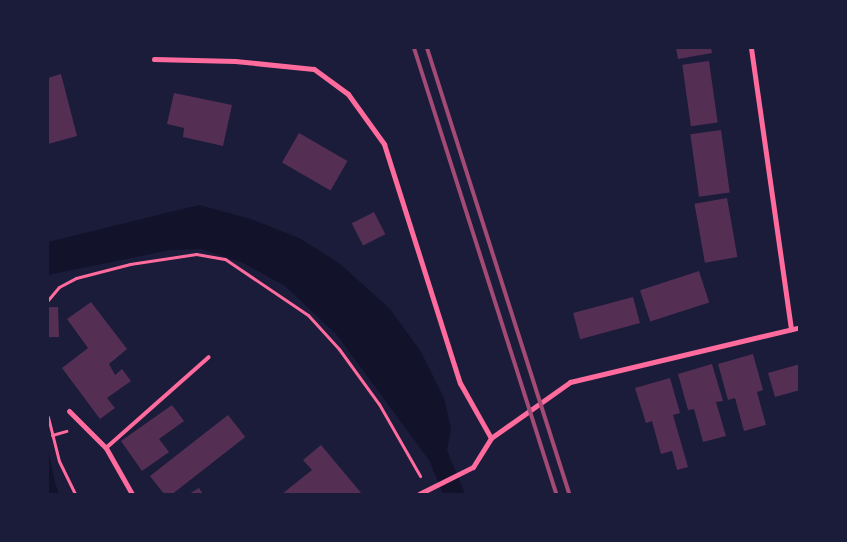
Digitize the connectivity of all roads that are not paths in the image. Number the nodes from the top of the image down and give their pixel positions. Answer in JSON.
{"nodes":[{"id":1,"x":751,"y":48,"type":"edge"},
{"id":2,"x":154,"y":59,"type":"dead end"},
{"id":3,"x":800,"y":327,"type":"edge"},
{"id":4,"x":791,"y":329,"type":"junction"},
{"id":5,"x":210,"y":357,"type":"dead end"},
{"id":6,"x":69,"y":411,"type":"dead end"},
{"id":7,"x":491,"y":438,"type":"junction"},
{"id":8,"x":106,"y":448,"type":"junction"},
{"id":9,"x":132,"y":494,"type":"edge"},
{"id":10,"x":420,"y":494,"type":"edge"}],
"edges":[{"from":1,"to":4,"type":"street"},
{"from":2,"to":7,"type":"street"},
{"from":3,"to":4,"type":"street"},
{"from":4,"to":7,"type":"street"},
{"from":5,"to":8,"type":"lane"},
{"from":6,"to":8,"type":"street"},
{"from":7,"to":10,"type":"street"},
{"from":8,"to":9,"type":"street"}]}
